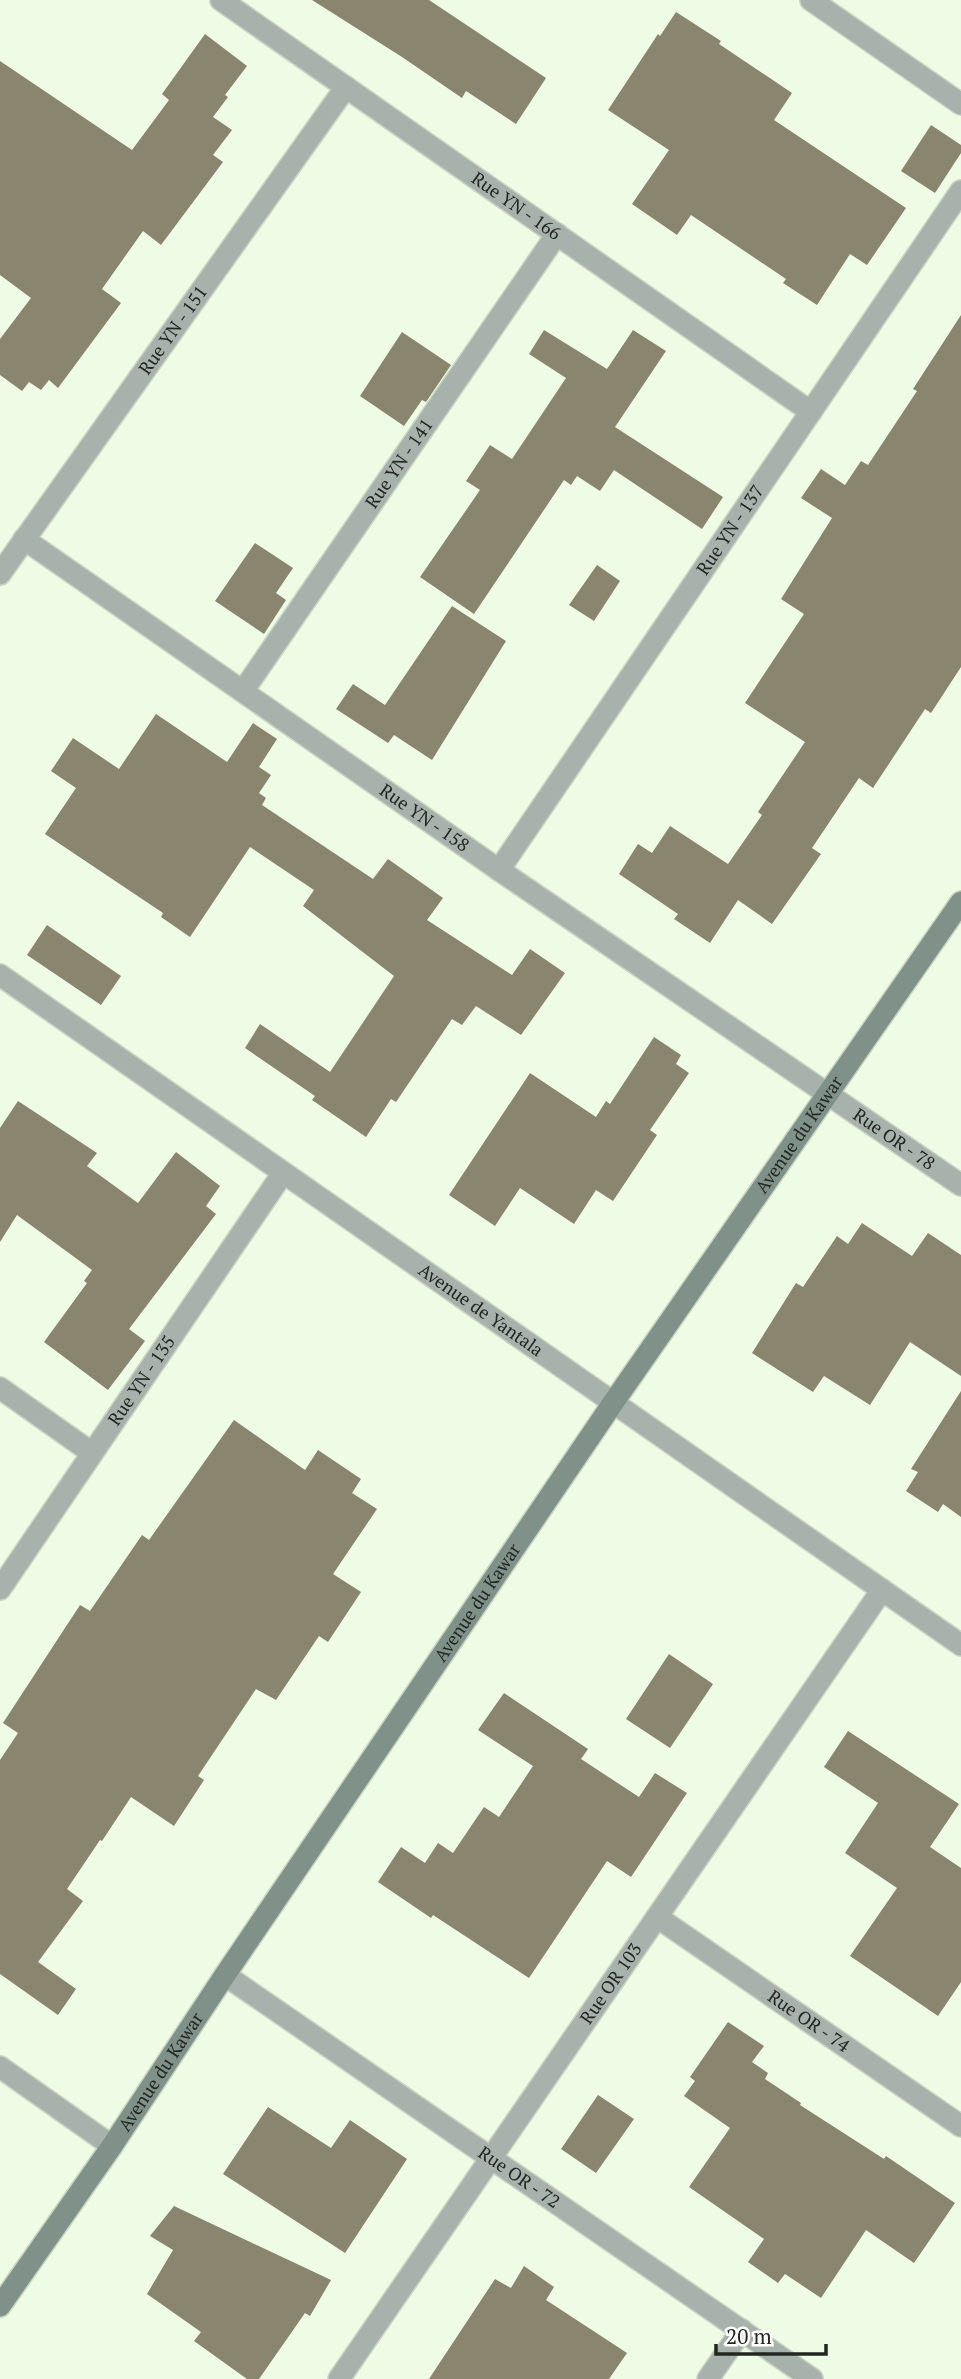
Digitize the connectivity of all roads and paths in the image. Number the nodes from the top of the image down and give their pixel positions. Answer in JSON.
{"nodes":[{"id":1,"x":221,"y":0,"type":"edge"},
{"id":2,"x":811,"y":0,"type":"edge"},
{"id":3,"x":346,"y":87,"type":"junction"},
{"id":4,"x":961,"y":104,"type":"edge"},
{"id":5,"x":961,"y":191,"type":"edge"},
{"id":6,"x":557,"y":234,"type":"junction"},
{"id":7,"x":811,"y":411,"type":"junction"},
{"id":8,"x":24,"y":538,"type":"junction"},
{"id":9,"x":0,"y":574,"type":"edge"},
{"id":10,"x":243,"y":691,"type":"junction"},
{"id":11,"x":499,"y":870,"type":"junction"},
{"id":12,"x":961,"y":902,"type":"edge"},
{"id":13,"x":0,"y":975,"type":"edge"},
{"id":14,"x":828,"y":1094,"type":"junction"},
{"id":15,"x":283,"y":1172,"type":"junction"},
{"id":16,"x":961,"y":1185,"type":"edge"},
{"id":17,"x":0,"y":1388,"type":"edge"},
{"id":18,"x":613,"y":1403,"type":"junction"},
{"id":19,"x":92,"y":1452,"type":"junction"},
{"id":20,"x":0,"y":1589,"type":"edge"},
{"id":21,"x":883,"y":1590,"type":"junction"},
{"id":22,"x":961,"y":1645,"type":"edge"},
{"id":23,"x":657,"y":1917,"type":"junction"},
{"id":24,"x":225,"y":1975,"type":"junction"},
{"id":25,"x":0,"y":2067,"type":"edge"},
{"id":26,"x":961,"y":2126,"type":"edge"},
{"id":27,"x":112,"y":2146,"type":"junction"},
{"id":28,"x":491,"y":2158,"type":"junction"},
{"id":29,"x":0,"y":2306,"type":"edge"},
{"id":30,"x":742,"y":2330,"type":"junction"},
{"id":31,"x":339,"y":2379,"type":"edge"},
{"id":32,"x":708,"y":2379,"type":"edge"},
{"id":33,"x":812,"y":2379,"type":"edge"}],
"edges":[{"from":1,"to":3,"type":"street","name":"Rue YN - 166"},
{"from":2,"to":4,"type":"street"},
{"from":3,"to":6,"type":"street","name":"Rue YN - 166"},
{"from":3,"to":8,"type":"street","name":"Rue YN - 151"},
{"from":5,"to":7,"type":"street","name":"Rue YN - 137"},
{"from":6,"to":7,"type":"street","name":"Rue YN - 166"},
{"from":6,"to":10,"type":"street","name":"Rue YN - 141"},
{"from":7,"to":11,"type":"street","name":"Rue YN - 137"},
{"from":8,"to":9,"type":"street","name":"Rue YN - 151"},
{"from":8,"to":10,"type":"street","name":"Rue YN - 158"},
{"from":10,"to":11,"type":"street","name":"Rue YN - 158"},
{"from":11,"to":14,"type":"street","name":"Rue YN - 158"},
{"from":12,"to":14,"type":"street","name":"Avenue du Kawar"},
{"from":13,"to":15,"type":"street","name":"Avenue de Yantala"},
{"from":14,"to":16,"type":"street","name":"Rue OR - 78"},
{"from":14,"to":18,"type":"street","name":"Avenue du Kawar"},
{"from":15,"to":18,"type":"street","name":"Avenue de Yantala"},
{"from":15,"to":19,"type":"street","name":"Rue YN - 135"},
{"from":17,"to":19,"type":"street"},
{"from":18,"to":21,"type":"street","name":"Avenue de Yantala"},
{"from":18,"to":24,"type":"street","name":"Avenue du Kawar"},
{"from":19,"to":20,"type":"street","name":"Rue YN - 135"},
{"from":21,"to":22,"type":"street","name":"Avenue de Yantala"},
{"from":21,"to":23,"type":"street","name":"Rue OR 103"},
{"from":23,"to":26,"type":"street","name":"Rue OR - 74"},
{"from":23,"to":28,"type":"street","name":"Rue OR 103"},
{"from":24,"to":27,"type":"street","name":"Avenue du Kawar"},
{"from":24,"to":28,"type":"street","name":"Rue OR - 72"},
{"from":25,"to":27,"type":"street"},
{"from":27,"to":29,"type":"street","name":"Avenue du Kawar"},
{"from":28,"to":30,"type":"street","name":"Rue OR - 72"},
{"from":28,"to":31,"type":"street","name":"Rue OR 103"},
{"from":30,"to":32,"type":"street"},
{"from":30,"to":33,"type":"street","name":"Rue OR - 72"}]}
